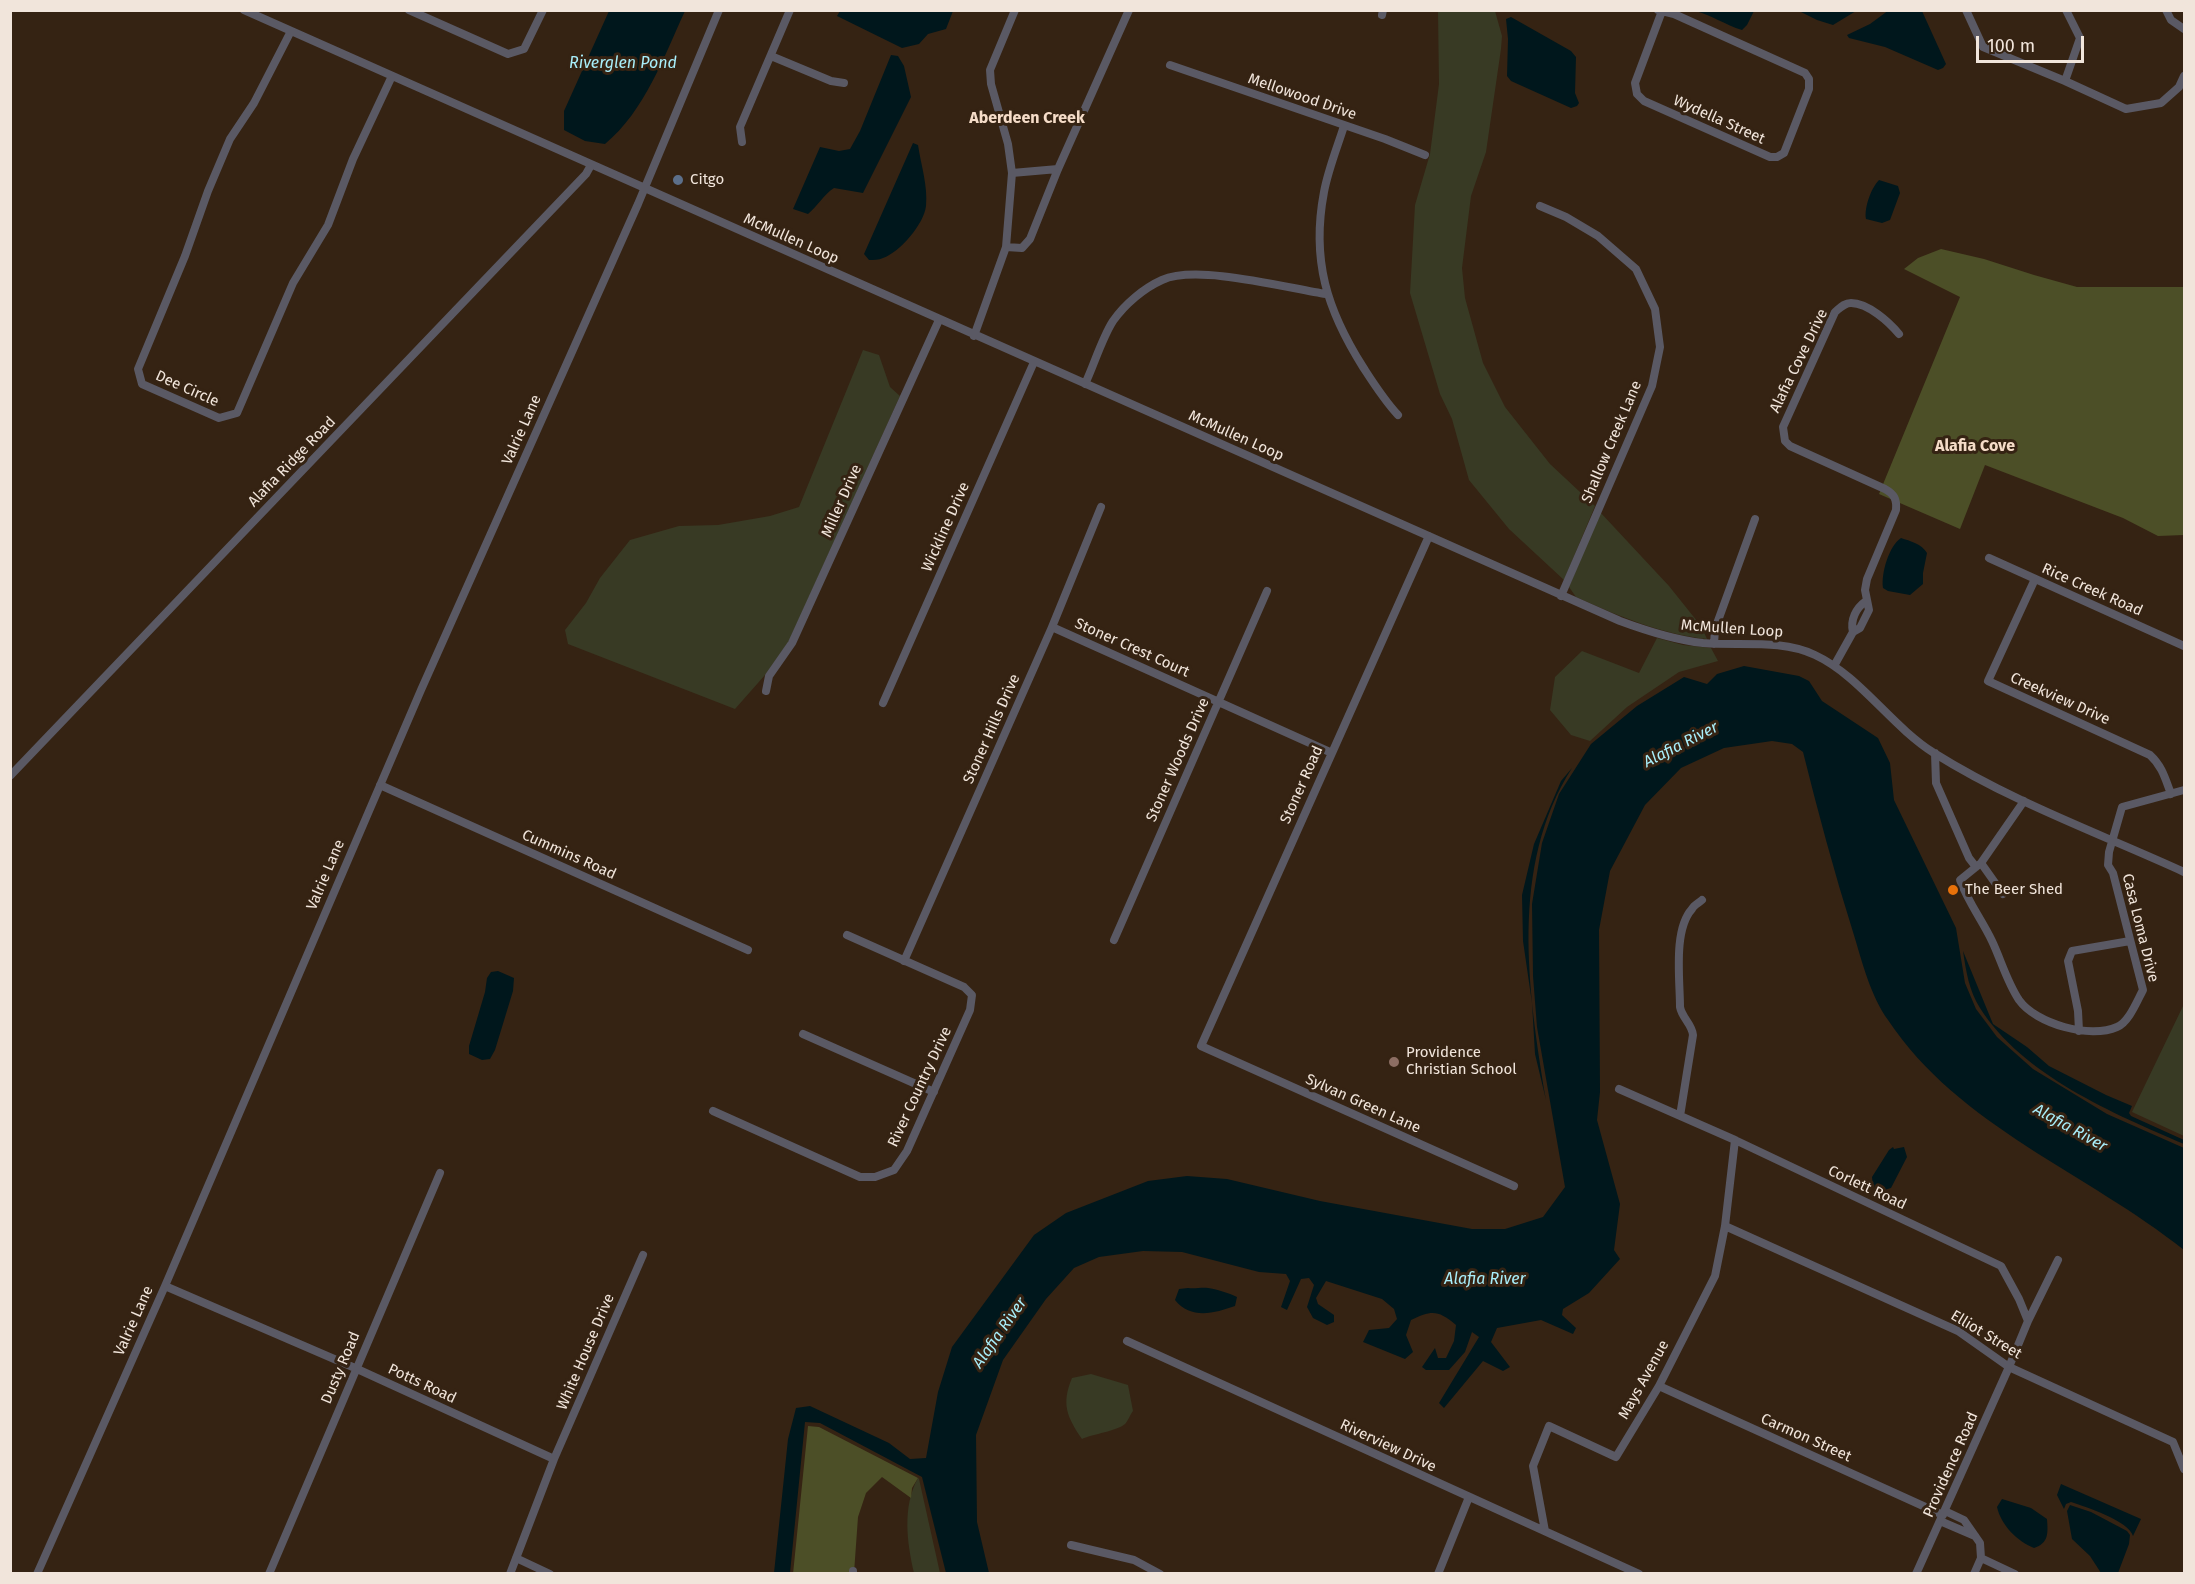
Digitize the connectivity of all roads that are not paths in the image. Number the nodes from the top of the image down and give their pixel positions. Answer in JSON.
{"nodes":[{"id":1,"x":244,"y":10,"type":"edge"},
{"id":2,"x":409,"y":10,"type":"edge"},
{"id":3,"x":543,"y":10,"type":"edge"},
{"id":4,"x":718,"y":10,"type":"edge"},
{"id":5,"x":790,"y":10,"type":"edge"},
{"id":6,"x":1015,"y":10,"type":"edge"},
{"id":7,"x":1129,"y":10,"type":"edge"},
{"id":8,"x":1966,"y":10,"type":"edge"},
{"id":9,"x":2066,"y":10,"type":"edge"},
{"id":10,"x":2166,"y":10,"type":"edge"},
{"id":11,"x":1660,"y":11,"type":"edge"},
{"id":12,"x":2184,"y":29,"type":"edge"},
{"id":13,"x":291,"y":31,"type":"junction"},
{"id":14,"x":771,"y":56,"type":"junction"},
{"id":15,"x":1170,"y":65,"type":"dead end"},
{"id":16,"x":392,"y":76,"type":"junction"},
{"id":17,"x":2184,"y":76,"type":"edge"},
{"id":18,"x":2065,"y":81,"type":"junction"},
{"id":19,"x":844,"y":83,"type":"dead end"},
{"id":20,"x":1344,"y":126,"type":"junction"},
{"id":21,"x":742,"y":142,"type":"dead end"},
{"id":22,"x":1425,"y":155,"type":"dead end"},
{"id":23,"x":591,"y":165,"type":"junction"},
{"id":24,"x":1058,"y":169,"type":"junction"},
{"id":25,"x":1012,"y":173,"type":"junction"},
{"id":26,"x":644,"y":188,"type":"junction"},
{"id":27,"x":1540,"y":206,"type":"dead end"},
{"id":28,"x":1006,"y":247,"type":"junction"},
{"id":29,"x":1326,"y":294,"type":"junction"},
{"id":30,"x":939,"y":320,"type":"junction"},
{"id":31,"x":1899,"y":334,"type":"dead end"},
{"id":32,"x":974,"y":336,"type":"junction"},
{"id":33,"x":1034,"y":362,"type":"junction"},
{"id":34,"x":1085,"y":384,"type":"junction"},
{"id":35,"x":1398,"y":415,"type":"dead end"},
{"id":36,"x":1101,"y":507,"type":"dead end"},
{"id":37,"x":1755,"y":519,"type":"dead end"},
{"id":38,"x":1430,"y":536,"type":"junction"},
{"id":39,"x":1989,"y":558,"type":"dead end"},
{"id":40,"x":2035,"y":579,"type":"junction"},
{"id":41,"x":1267,"y":591,"type":"dead end"},
{"id":42,"x":1561,"y":596,"type":"junction"},
{"id":43,"x":1866,"y":602,"type":"junction"},
{"id":44,"x":1855,"y":616,"type":"junction"},
{"id":45,"x":1864,"y":620,"type":"junction"},
{"id":46,"x":1052,"y":627,"type":"junction"},
{"id":47,"x":1853,"y":632,"type":"junction"},
{"id":48,"x":1714,"y":644,"type":"junction"},
{"id":49,"x":2184,"y":646,"type":"edge"},
{"id":50,"x":1834,"y":666,"type":"junction"},
{"id":51,"x":766,"y":691,"type":"dead end"},
{"id":52,"x":1218,"y":702,"type":"junction"},
{"id":53,"x":883,"y":703,"type":"dead end"},
{"id":54,"x":1332,"y":753,"type":"junction"},
{"id":55,"x":1935,"y":753,"type":"junction"},
{"id":56,"x":10,"y":776,"type":"edge"},
{"id":57,"x":380,"y":784,"type":"junction"},
{"id":58,"x":2184,"y":790,"type":"edge"},
{"id":59,"x":2170,"y":794,"type":"junction"},
{"id":60,"x":2024,"y":801,"type":"junction"},
{"id":61,"x":2113,"y":839,"type":"junction"},
{"id":62,"x":1978,"y":865,"type":"junction"},
{"id":63,"x":2184,"y":872,"type":"edge"},
{"id":64,"x":2003,"y":894,"type":"dead end"},
{"id":65,"x":1702,"y":900,"type":"dead end"},
{"id":66,"x":847,"y":935,"type":"dead end"},
{"id":67,"x":1114,"y":940,"type":"dead end"},
{"id":68,"x":2130,"y":941,"type":"junction"},
{"id":69,"x":747,"y":950,"type":"dead end"},
{"id":70,"x":904,"y":961,"type":"junction"},
{"id":71,"x":2079,"y":1031,"type":"junction"},
{"id":72,"x":803,"y":1034,"type":"dead end"},
{"id":73,"x":1201,"y":1046,"type":"joint"},
{"id":74,"x":1620,"y":1089,"type":"dead end"},
{"id":75,"x":934,"y":1092,"type":"junction"},
{"id":76,"x":713,"y":1111,"type":"dead end"},
{"id":77,"x":1680,"y":1116,"type":"junction"},
{"id":78,"x":1735,"y":1140,"type":"junction"},
{"id":79,"x":440,"y":1173,"type":"dead end"},
{"id":80,"x":1514,"y":1186,"type":"dead end"},
{"id":81,"x":1725,"y":1226,"type":"junction"},
{"id":82,"x":642,"y":1255,"type":"dead end"},
{"id":83,"x":2058,"y":1260,"type":"dead end"},
{"id":84,"x":165,"y":1286,"type":"junction"},
{"id":85,"x":2028,"y":1321,"type":"junction"},
{"id":86,"x":1127,"y":1341,"type":"dead end"},
{"id":87,"x":2009,"y":1367,"type":"junction"},
{"id":88,"x":355,"y":1368,"type":"junction"},
{"id":89,"x":1659,"y":1386,"type":"junction"},
{"id":90,"x":554,"y":1459,"type":"junction"},
{"id":91,"x":2184,"y":1469,"type":"edge"},
{"id":92,"x":1469,"y":1497,"type":"junction"},
{"id":93,"x":1943,"y":1515,"type":"junction"},
{"id":94,"x":1545,"y":1531,"type":"junction"},
{"id":95,"x":1071,"y":1545,"type":"dead end"},
{"id":96,"x":516,"y":1558,"type":"junction"},
{"id":97,"x":1981,"y":1558,"type":"junction"},
{"id":98,"x":37,"y":1574,"type":"edge"},
{"id":99,"x":269,"y":1574,"type":"edge"},
{"id":100,"x":510,"y":1574,"type":"edge"},
{"id":101,"x":550,"y":1574,"type":"edge"},
{"id":102,"x":1160,"y":1574,"type":"edge"},
{"id":103,"x":1438,"y":1574,"type":"edge"},
{"id":104,"x":1639,"y":1574,"type":"edge"},
{"id":105,"x":1916,"y":1574,"type":"edge"},
{"id":106,"x":1974,"y":1574,"type":"edge"},
{"id":107,"x":2015,"y":1574,"type":"edge"}],
"edges":[{"from":1,"to":13,"type":"street","name":"McMullen Loop"},
{"from":2,"to":3,"type":"street"},
{"from":4,"to":26,"type":"street","name":"Valrie Lane"},
{"from":5,"to":14,"type":"street"},
{"from":6,"to":25,"type":"street"},
{"from":7,"to":24,"type":"street"},
{"from":8,"to":18,"type":"street"},
{"from":9,"to":18,"type":"street"},
{"from":10,"to":12,"type":"street"},
{"from":11,"to":11,"type":"street","name":"Wydella Street"},
{"from":13,"to":16,"type":"street","name":"McMullen Loop"},
{"from":13,"to":16,"type":"street","name":"Dee Circle"},
{"from":14,"to":19,"type":"street"},
{"from":14,"to":21,"type":"street"},
{"from":15,"to":20,"type":"street","name":"Mellowood Drive"},
{"from":16,"to":23,"type":"street","name":"McMullen Loop"},
{"from":17,"to":18,"type":"street"},
{"from":20,"to":22,"type":"street","name":"Mellowood Drive"},
{"from":20,"to":29,"type":"street"},
{"from":23,"to":26,"type":"street","name":"McMullen Loop"},
{"from":23,"to":56,"type":"street","name":"Alafia Ridge Road"},
{"from":24,"to":25,"type":"street"},
{"from":24,"to":28,"type":"street"},
{"from":25,"to":28,"type":"street"},
{"from":26,"to":30,"type":"street","name":"McMullen Loop"},
{"from":26,"to":57,"type":"street","name":"Valrie Lane"},
{"from":27,"to":42,"type":"street","name":"Shallow Creek Lane"},
{"from":28,"to":32,"type":"street"},
{"from":29,"to":34,"type":"street"},
{"from":29,"to":35,"type":"street"},
{"from":30,"to":32,"type":"street","name":"McMullen Loop"},
{"from":30,"to":51,"type":"street","name":"Miller Drive"},
{"from":31,"to":43,"type":"street","name":"Alafia Cove Drive"},
{"from":32,"to":33,"type":"street","name":"McMullen Loop"},
{"from":33,"to":34,"type":"street","name":"McMullen Loop"},
{"from":33,"to":53,"type":"street","name":"Wickline Drive"},
{"from":34,"to":38,"type":"street","name":"McMullen Loop"},
{"from":36,"to":46,"type":"street","name":"Stoner Hills Drive"},
{"from":37,"to":48,"type":"street"},
{"from":38,"to":42,"type":"street","name":"McMullen Loop"},
{"from":38,"to":54,"type":"street","name":"Stoner Road"},
{"from":39,"to":40,"type":"street","name":"Rice Creek Road"},
{"from":40,"to":49,"type":"street","name":"Rice Creek Road"},
{"from":40,"to":59,"type":"street","name":"Creekview Drive"},
{"from":41,"to":52,"type":"street","name":"Stoner Woods Drive"},
{"from":42,"to":48,"type":"street","name":"McMullen Loop"},
{"from":43,"to":44,"type":"street"},
{"from":43,"to":45,"type":"street","name":"Alafia Cove Drive"},
{"from":44,"to":45,"type":"street"},
{"from":44,"to":47,"type":"street"},
{"from":45,"to":47,"type":"street"},
{"from":46,"to":52,"type":"street","name":"Stoner Crest Court"},
{"from":46,"to":70,"type":"street","name":"Stoner Hills Drive"},
{"from":47,"to":50,"type":"street"},
{"from":48,"to":50,"type":"street","name":"McMullen Loop"},
{"from":50,"to":55,"type":"street","name":"McMullen Loop"},
{"from":52,"to":54,"type":"street","name":"Stoner Crest Court"},
{"from":52,"to":67,"type":"street","name":"Stoner Woods Drive"},
{"from":54,"to":73,"type":"street","name":"Stoner Road"},
{"from":55,"to":60,"type":"street","name":"McMullen Loop"},
{"from":55,"to":62,"type":"street"},
{"from":57,"to":69,"type":"street","name":"Cummins Road"},
{"from":57,"to":84,"type":"street","name":"Valrie Lane"},
{"from":58,"to":59,"type":"street"},
{"from":59,"to":61,"type":"street"},
{"from":60,"to":61,"type":"street","name":"McMullen Loop"},
{"from":60,"to":62,"type":"street"},
{"from":61,"to":63,"type":"street","name":"McMullen Loop"},
{"from":61,"to":68,"type":"street","name":"Casa Loma Drive"},
{"from":62,"to":64,"type":"street"},
{"from":62,"to":71,"type":"street","name":"Casa Loma Drive"},
{"from":65,"to":77,"type":"street"},
{"from":66,"to":70,"type":"street","name":"River Country Drive"},
{"from":68,"to":71,"type":"street","name":"Casa Loma Drive"},
{"from":68,"to":71,"type":"street"},
{"from":70,"to":75,"type":"street","name":"River Country Drive"},
{"from":72,"to":75,"type":"street"},
{"from":73,"to":80,"type":"street","name":"Sylvan Green Lane"},
{"from":74,"to":77,"type":"street","name":"Corlett Road"},
{"from":75,"to":76,"type":"street","name":"River Country Drive"},
{"from":77,"to":78,"type":"street","name":"Corlett Road"},
{"from":78,"to":81,"type":"street","name":"Mays Avenue"},
{"from":78,"to":85,"type":"street","name":"Corlett Road"},
{"from":79,"to":88,"type":"street","name":"Dusty Road"},
{"from":81,"to":87,"type":"street","name":"Elliot Street"},
{"from":81,"to":89,"type":"street","name":"Mays Avenue"},
{"from":82,"to":90,"type":"street","name":"White House Drive"},
{"from":83,"to":85,"type":"street"},
{"from":84,"to":88,"type":"street","name":"Potts Road"},
{"from":84,"to":98,"type":"street","name":"Valrie Lane"},
{"from":85,"to":87,"type":"street"},
{"from":86,"to":92,"type":"street","name":"Riverview Drive"},
{"from":87,"to":91,"type":"street","name":"Elliot Street"},
{"from":87,"to":93,"type":"street","name":"Providence Road"},
{"from":88,"to":90,"type":"street","name":"Potts Road"},
{"from":88,"to":99,"type":"street","name":"Dusty Road"},
{"from":89,"to":93,"type":"street","name":"Carmon Street"},
{"from":89,"to":94,"type":"street","name":"Mays Avenue"},
{"from":90,"to":96,"type":"street"},
{"from":92,"to":94,"type":"street","name":"Riverview Drive"},
{"from":92,"to":103,"type":"street"},
{"from":93,"to":97,"type":"street","name":"Carmon Street"},
{"from":93,"to":105,"type":"street","name":"Providence Road"},
{"from":94,"to":104,"type":"street","name":"Riverview Drive"},
{"from":95,"to":102,"type":"street"},
{"from":96,"to":100,"type":"street"},
{"from":96,"to":101,"type":"street"},
{"from":97,"to":106,"type":"street"},
{"from":97,"to":107,"type":"street"}]}
